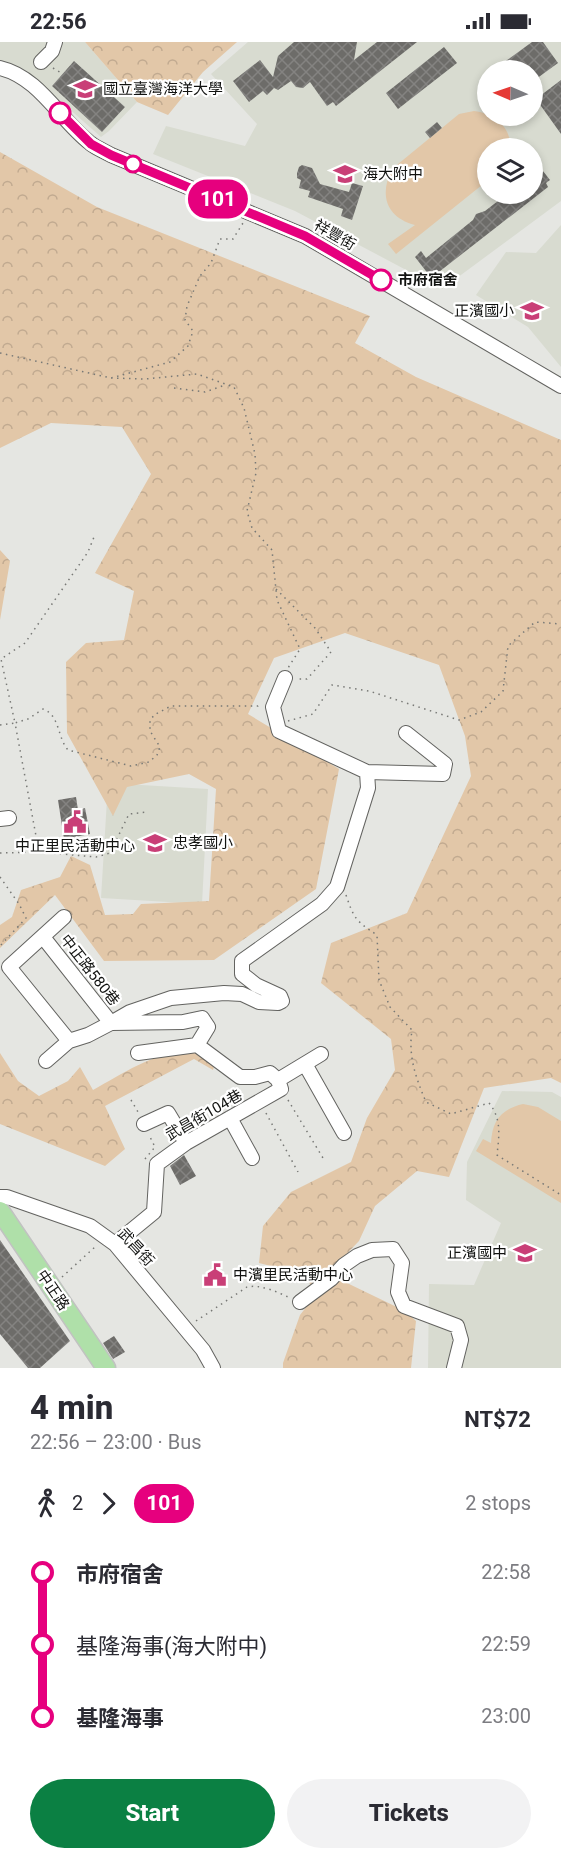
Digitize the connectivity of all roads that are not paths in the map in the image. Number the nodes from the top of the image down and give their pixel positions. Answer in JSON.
{"nodes":[{"id":1,"x":55,"y":42,"type":"edge"},
{"id":2,"x":41,"y":62,"type":"dead end"},
{"id":3,"x":0,"y":68,"type":"edge"},
{"id":4,"x":561,"y":386,"type":"edge"},
{"id":5,"x":285,"y":678,"type":"road end"},
{"id":6,"x":406,"y":733,"type":"dead end"},
{"id":7,"x":368,"y":772,"type":"junction"},
{"id":8,"x":64,"y":917,"type":"dead end"},
{"id":9,"x":44,"y":937,"type":"junction"},
{"id":10,"x":111,"y":1023,"type":"junction"},
{"id":11,"x":69,"y":1041,"type":"junction"},
{"id":12,"x":197,"y":1045,"type":"junction"},
{"id":13,"x":138,"y":1053,"type":"dead end"},
{"id":14,"x":321,"y":1054,"type":"dead end"},
{"id":15,"x":46,"y":1061,"type":"dead end"},
{"id":16,"x":305,"y":1064,"type":"junction"},
{"id":17,"x":279,"y":1084,"type":"junction"},
{"id":18,"x":230,"y":1118,"type":"junction"},
{"id":19,"x":144,"y":1124,"type":"dead end"},
{"id":20,"x":344,"y":1133,"type":"dead end"},
{"id":21,"x":186,"y":1143,"type":"junction"},
{"id":22,"x":252,"y":1158,"type":"dead end"},
{"id":23,"x":0,"y":1197,"type":"edge"},
{"id":24,"x":0,"y":1211,"type":"edge"},
{"id":25,"x":110,"y":1241,"type":"junction"},
{"id":26,"x":300,"y":1302,"type":"road end"},
{"id":27,"x":106,"y":1368,"type":"edge"},
{"id":28,"x":213,"y":1368,"type":"edge"},
{"id":29,"x":454,"y":1368,"type":"edge"}],
"edges":[{"from":1,"to":2,"type":"street"},
{"from":3,"to":4,"type":"street","name":"祥豐街"},
{"from":5,"to":7,"type":"street"},
{"from":6,"to":7,"type":"street"},
{"from":7,"to":10,"type":"street"},
{"from":8,"to":9,"type":"street","name":"中正路580巷"},
{"from":9,"to":10,"type":"street","name":"中正路580巷"},
{"from":9,"to":11,"type":"street","name":"中正路580巷"},
{"from":10,"to":11,"type":"street"},
{"from":10,"to":12,"type":"street"},
{"from":11,"to":15,"type":"street"},
{"from":12,"to":13,"type":"street"},
{"from":12,"to":17,"type":"street"},
{"from":14,"to":16,"type":"street","name":"武昌街104巷"},
{"from":16,"to":17,"type":"street","name":"武昌街104巷"},
{"from":16,"to":20,"type":"street"},
{"from":17,"to":18,"type":"street","name":"武昌街104巷"},
{"from":18,"to":21,"type":"street","name":"武昌街104巷"},
{"from":18,"to":22,"type":"street"},
{"from":19,"to":21,"type":"street"},
{"from":21,"to":25,"type":"street","name":"武昌街104巷"},
{"from":23,"to":25,"type":"street","name":"武昌街"},
{"from":24,"to":27,"type":"main road","name":"中正路"},
{"from":25,"to":28,"type":"street","name":"武昌街"},
{"from":26,"to":29,"type":"street"}]}
